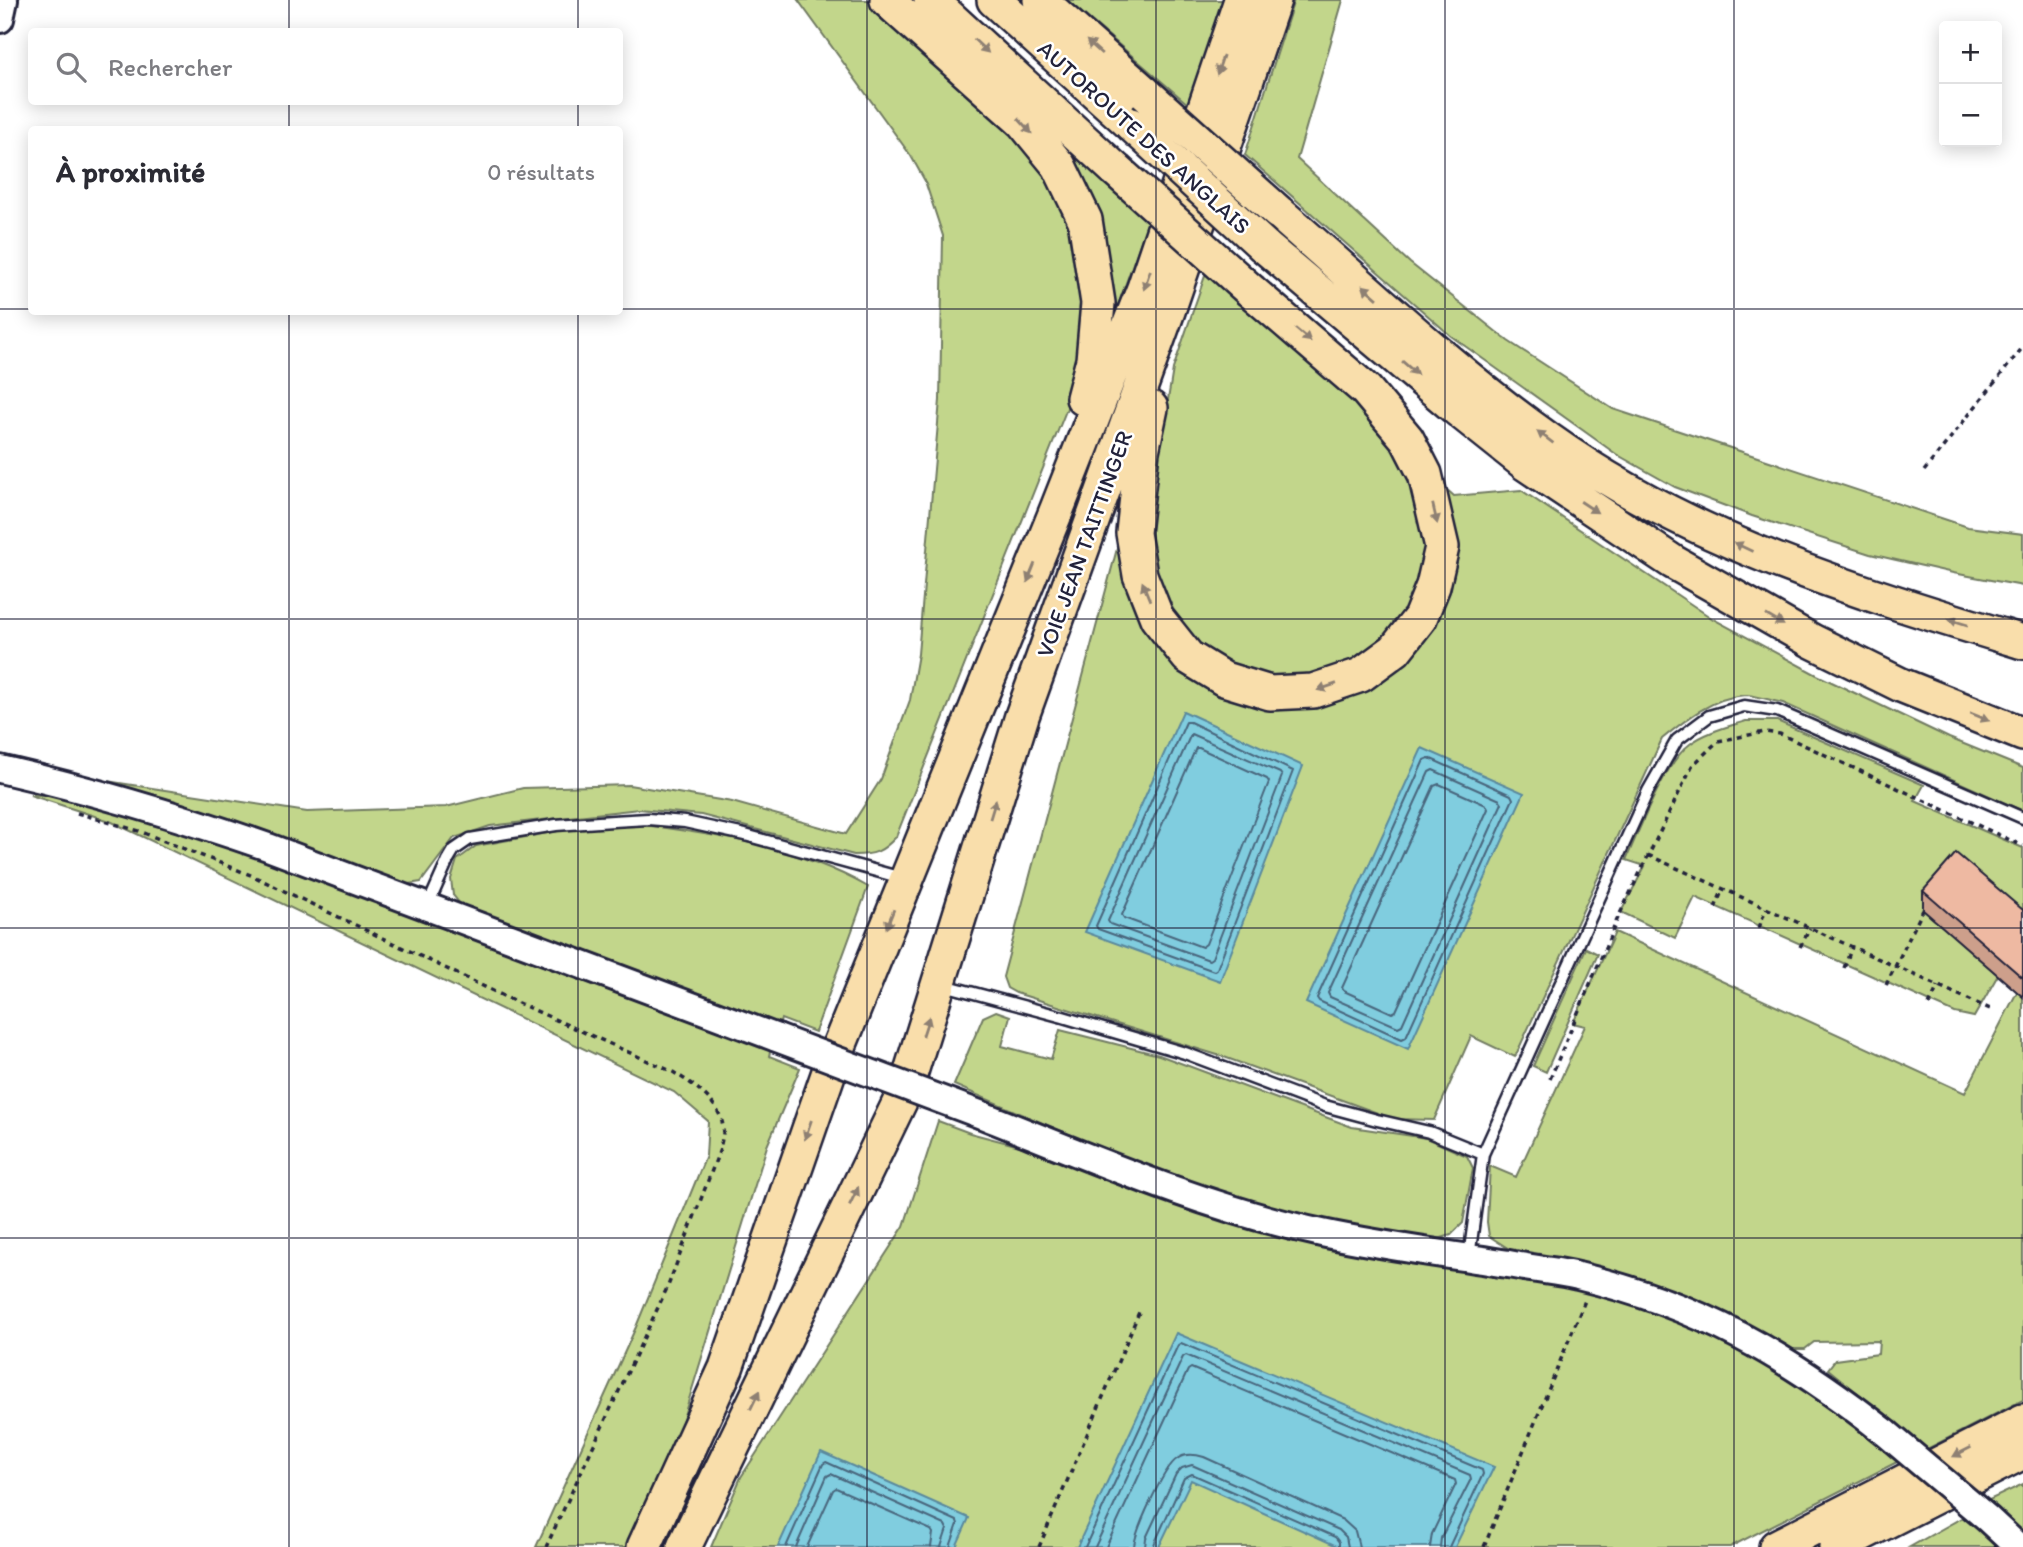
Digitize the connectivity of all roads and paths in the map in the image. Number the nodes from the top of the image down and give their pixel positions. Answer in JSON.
{"nodes":[{"id":1,"x":4,"y":0,"type":"edge"},
{"id":2,"x":887,"y":0,"type":"edge"},
{"id":3,"x":931,"y":0,"type":"edge"},
{"id":4,"x":994,"y":0,"type":"edge"},
{"id":5,"x":1040,"y":0,"type":"edge"},
{"id":6,"x":1241,"y":0,"type":"edge"},
{"id":7,"x":1274,"y":0,"type":"edge"},
{"id":8,"x":0,"y":19,"type":"edge"},
{"id":9,"x":1168,"y":311,"type":"junction"},
{"id":10,"x":2023,"y":347,"type":"edge"},
{"id":11,"x":1924,"y":471,"type":"dead end"},
{"id":12,"x":1057,"y":509,"type":"junction"},
{"id":13,"x":2023,"y":642,"type":"edge"},
{"id":14,"x":2023,"y":734,"type":"edge"},
{"id":15,"x":0,"y":769,"type":"edge"},
{"id":16,"x":75,"y":812,"type":"dead end"},
{"id":17,"x":2023,"y":818,"type":"edge"},
{"id":18,"x":2023,"y":846,"type":"edge"},
{"id":19,"x":1648,"y":855,"type":"junction"},
{"id":20,"x":906,"y":879,"type":"junction"},
{"id":21,"x":1723,"y":889,"type":"junction"},
{"id":22,"x":428,"y":907,"type":"junction"},
{"id":23,"x":1715,"y":908,"type":"dead end"},
{"id":24,"x":1766,"y":908,"type":"junction"},
{"id":25,"x":1923,"y":910,"type":"edge"},
{"id":26,"x":1759,"y":928,"type":"dead end"},
{"id":27,"x":1810,"y":928,"type":"junction"},
{"id":28,"x":1800,"y":947,"type":"dead end"},
{"id":29,"x":1852,"y":947,"type":"junction"},
{"id":30,"x":1895,"y":967,"type":"junction"},
{"id":31,"x":1844,"y":968,"type":"dead end"},
{"id":32,"x":939,"y":984,"type":"junction"},
{"id":33,"x":1886,"y":985,"type":"dead end"},
{"id":34,"x":1938,"y":986,"type":"junction"},
{"id":35,"x":1929,"y":1005,"type":"dead end"},
{"id":36,"x":1990,"y":1009,"type":"dead end"},
{"id":37,"x":1550,"y":1079,"type":"dead end"},
{"id":38,"x":1483,"y":1154,"type":"junction"},
{"id":39,"x":1469,"y":1258,"type":"junction"},
{"id":40,"x":1594,"y":1280,"type":"junction"},
{"id":41,"x":1140,"y":1310,"type":"dead end"},
{"id":42,"x":726,"y":1368,"type":"junction"},
{"id":43,"x":2023,"y":1421,"type":"edge"},
{"id":44,"x":2023,"y":1451,"type":"edge"},
{"id":45,"x":725,"y":1462,"type":"junction"},
{"id":46,"x":2023,"y":1468,"type":"edge"},
{"id":47,"x":1912,"y":1509,"type":"junction"},
{"id":48,"x":546,"y":1547,"type":"edge"},
{"id":49,"x":644,"y":1547,"type":"edge"},
{"id":50,"x":664,"y":1547,"type":"edge"},
{"id":51,"x":684,"y":1547,"type":"edge"},
{"id":52,"x":698,"y":1547,"type":"edge"},
{"id":53,"x":1040,"y":1547,"type":"edge"},
{"id":54,"x":1484,"y":1547,"type":"edge"},
{"id":55,"x":1776,"y":1547,"type":"edge"},
{"id":56,"x":1836,"y":1547,"type":"edge"},
{"id":57,"x":2018,"y":1547,"type":"edge"}],
"edges":[{"from":1,"to":8,"type":"street"},
{"from":2,"to":12,"type":"highway","one_way":true},
{"from":3,"to":9,"type":"highway","one_way":true,"bridge":true},
{"from":4,"to":14,"type":"highway","name":"AUTOROUTE DES ANGLAIS","one_way":true,"bridge":true},
{"from":13,"to":5,"type":"highway","name":"AUTOROUTE DES ANGLAIS","one_way":true,"bridge":true},
{"from":6,"to":12,"type":"highway","name":"VOIE JEAN TAITTINGER","one_way":true},
{"from":7,"to":9,"type":"highway","name":"VOIE JEAN TAITTINGER"},
{"from":32,"to":9,"type":"highway","name":"VOIE JEAN TAITTINGER","one_way":true},
{"from":10,"to":11,"type":"path"},
{"from":12,"to":20,"type":"highway","name":"VOIE JEAN TAITTINGER","one_way":true},
{"from":15,"to":22,"type":"street"},
{"from":16,"to":48,"type":"path"},
{"from":17,"to":38,"type":"lane"},
{"from":18,"to":19,"type":"path"},
{"from":19,"to":21,"type":"path"},
{"from":19,"to":37,"type":"path"},
{"from":20,"to":22,"type":"lane"},
{"from":20,"to":42,"type":"highway","name":"VOIE JEAN TAITTINGER","one_way":true},
{"from":21,"to":23,"type":"path"},
{"from":21,"to":24,"type":"path"},
{"from":22,"to":39,"type":"street","bridge":true},
{"from":24,"to":26,"type":"path"},
{"from":24,"to":27,"type":"path"},
{"from":25,"to":30,"type":"path"},
{"from":27,"to":28,"type":"path"},
{"from":27,"to":29,"type":"path"},
{"from":29,"to":30,"type":"path"},
{"from":29,"to":31,"type":"path"},
{"from":30,"to":33,"type":"path"},
{"from":30,"to":34,"type":"path"},
{"from":32,"to":38,"type":"lane"},
{"from":45,"to":32,"type":"highway","name":"VOIE JEAN TAITTINGER","one_way":true},
{"from":34,"to":35,"type":"path"},
{"from":34,"to":36,"type":"path"},
{"from":38,"to":39,"type":"lane"},
{"from":39,"to":40,"type":"street"},
{"from":40,"to":54,"type":"path"},
{"from":40,"to":57,"type":"street","bridge":true},
{"from":41,"to":53,"type":"path"},
{"from":42,"to":49,"type":"highway"},
{"from":42,"to":50,"type":"highway"},
{"from":43,"to":55,"type":"highway","one_way":true},
{"from":44,"to":47,"type":"highway"},
{"from":45,"to":51,"type":"highway"},
{"from":45,"to":52,"type":"highway"},
{"from":46,"to":47,"type":"highway"},
{"from":47,"to":56,"type":"highway"}]}
